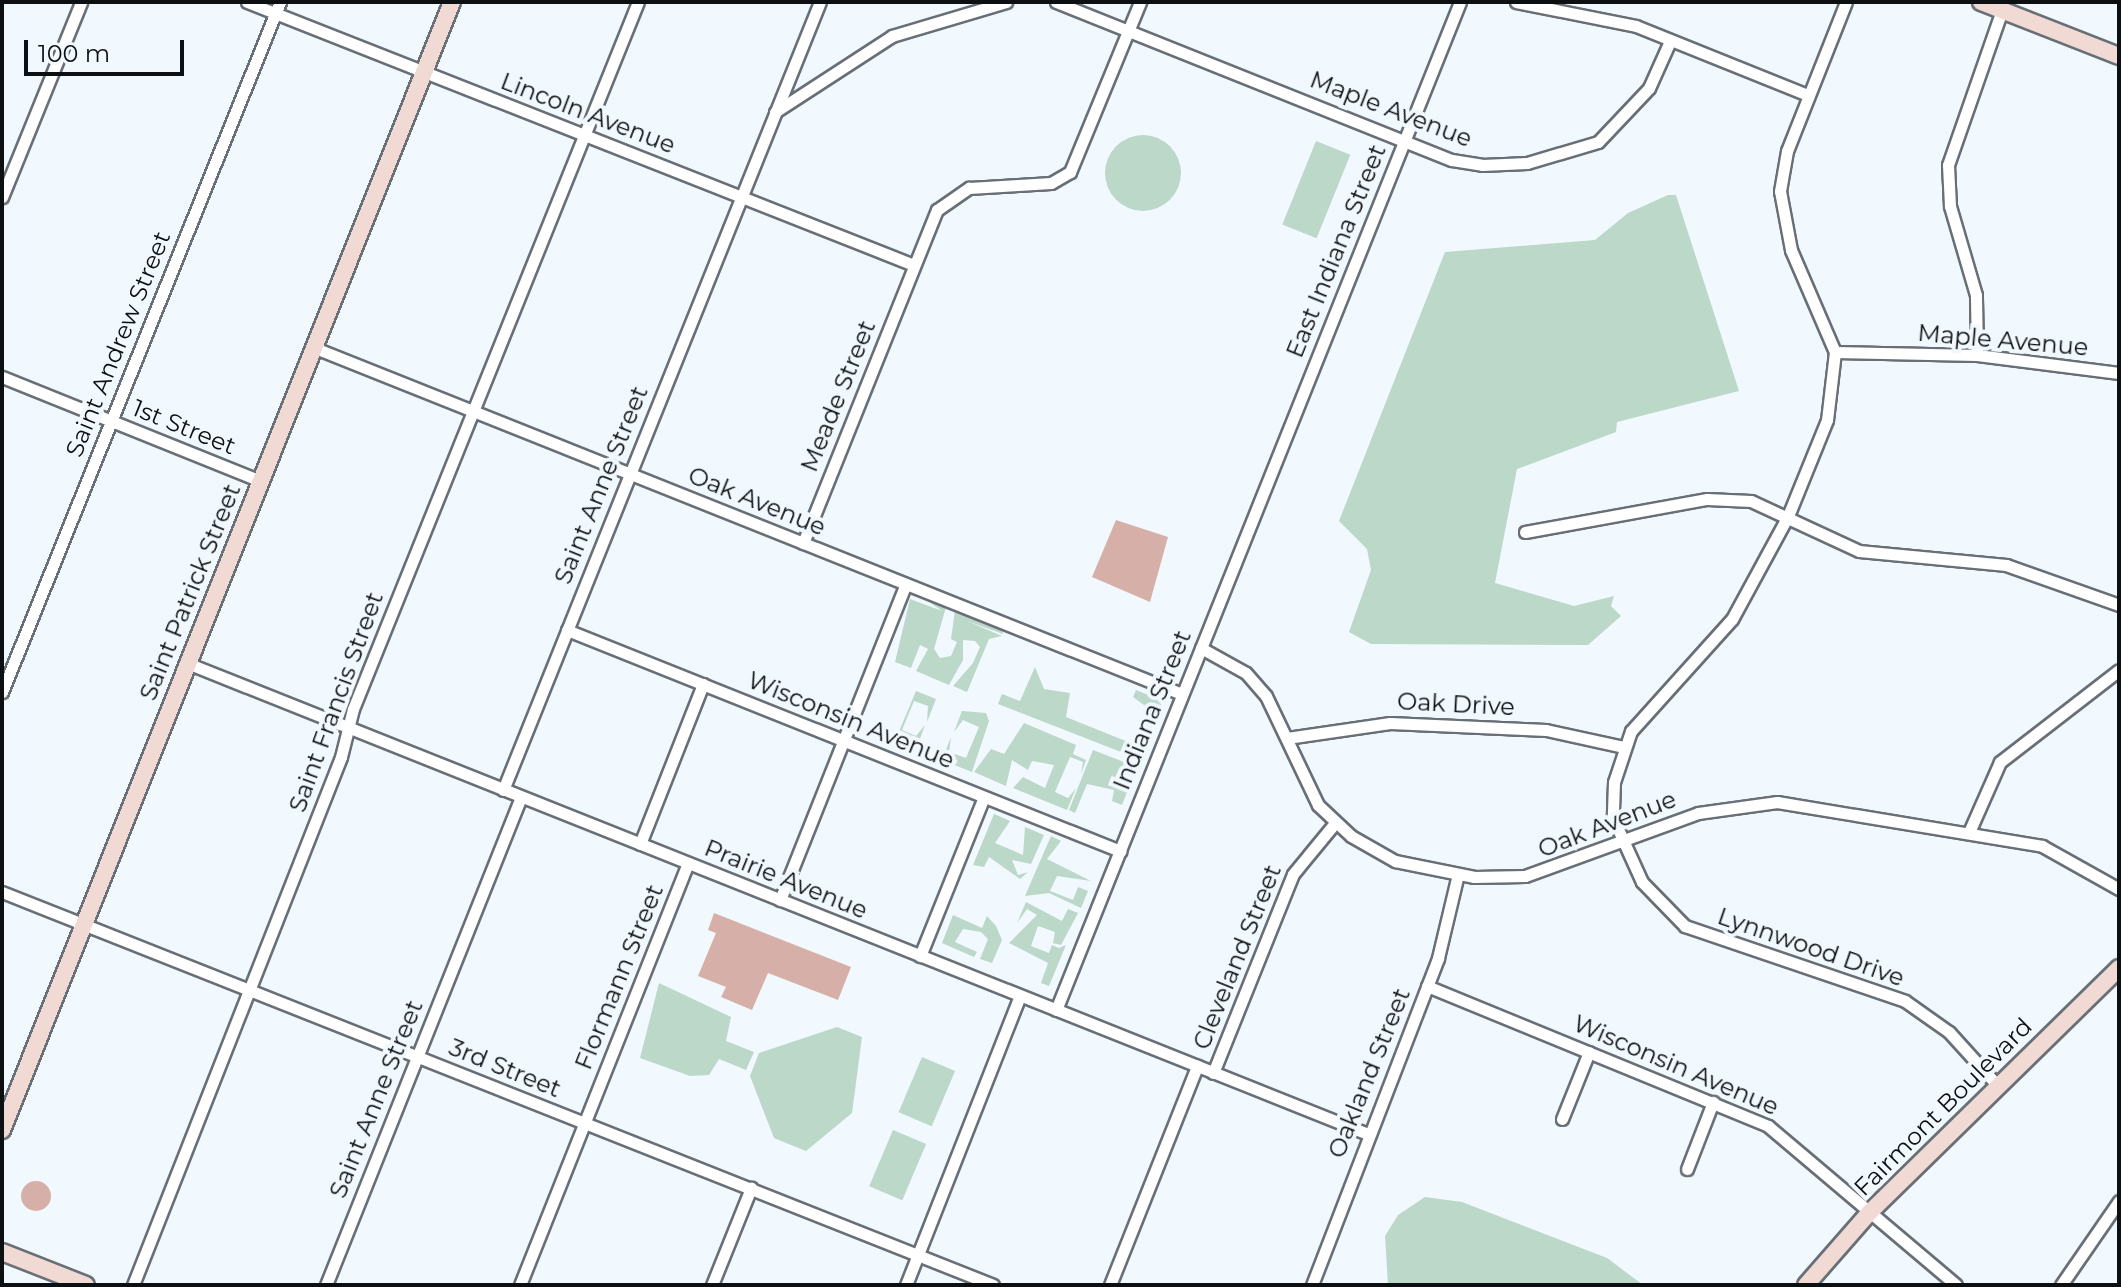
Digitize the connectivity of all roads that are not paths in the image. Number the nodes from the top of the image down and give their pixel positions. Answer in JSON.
{"nodes":[{"id":1,"x":81,"y":2,"type":"edge"},
{"id":2,"x":247,"y":2,"type":"edge"},
{"id":3,"x":452,"y":2,"type":"edge"},
{"id":4,"x":638,"y":2,"type":"edge"},
{"id":5,"x":820,"y":2,"type":"edge"},
{"id":6,"x":1006,"y":2,"type":"edge"},
{"id":7,"x":1056,"y":2,"type":"edge"},
{"id":8,"x":1140,"y":2,"type":"edge"},
{"id":9,"x":1460,"y":2,"type":"edge"},
{"id":10,"x":1516,"y":2,"type":"edge"},
{"id":11,"x":1846,"y":2,"type":"edge"},
{"id":12,"x":1981,"y":2,"type":"edge"},
{"id":13,"x":278,"y":8,"type":"edge"},
{"id":14,"x":2002,"y":10,"type":"junction"},
{"id":15,"x":1129,"y":30,"type":"junction"},
{"id":16,"x":1670,"y":41,"type":"junction"},
{"id":17,"x":2119,"y":56,"type":"edge"},
{"id":18,"x":424,"y":73,"type":"junction"},
{"id":19,"x":1808,"y":95,"type":"junction"},
{"id":20,"x":775,"y":112,"type":"junction"},
{"id":21,"x":584,"y":135,"type":"junction"},
{"id":22,"x":1404,"y":141,"type":"junction"},
{"id":23,"x":741,"y":196,"type":"junction"},
{"id":24,"x":2,"y":197,"type":"edge"},
{"id":25,"x":914,"y":265,"type":"junction"},
{"id":26,"x":315,"y":348,"type":"junction"},
{"id":27,"x":1835,"y":352,"type":"junction"},
{"id":28,"x":1977,"y":355,"type":"junction"},
{"id":29,"x":2119,"y":373,"type":"edge"},
{"id":30,"x":2,"y":377,"type":"edge"},
{"id":31,"x":473,"y":411,"type":"junction"},
{"id":32,"x":111,"y":422,"type":"junction"},
{"id":33,"x":1290,"y":427,"type":"joint"},
{"id":34,"x":629,"y":473,"type":"junction"},
{"id":35,"x":261,"y":481,"type":"junction"},
{"id":36,"x":1788,"y":516,"type":"junction"},
{"id":37,"x":1525,"y":532,"type":"dead end"},
{"id":38,"x":803,"y":543,"type":"junction"},
{"id":39,"x":906,"y":584,"type":"junction"},
{"id":40,"x":2119,"y":605,"type":"edge"},
{"id":41,"x":567,"y":630,"type":"junction"},
{"id":42,"x":1201,"y":648,"type":"junction"},
{"id":43,"x":187,"y":663,"type":"junction"},
{"id":44,"x":2119,"y":670,"type":"edge"},
{"id":45,"x":703,"y":684,"type":"junction"},
{"id":46,"x":2,"y":692,"type":"edge"},
{"id":47,"x":1182,"y":694,"type":"junction"},
{"id":48,"x":347,"y":727,"type":"junction"},
{"id":49,"x":1287,"y":738,"type":"junction"},
{"id":50,"x":844,"y":741,"type":"junction"},
{"id":51,"x":1623,"y":747,"type":"junction"},
{"id":52,"x":503,"y":790,"type":"junction"},
{"id":53,"x":521,"y":797,"type":"junction"},
{"id":54,"x":984,"y":797,"type":"junction"},
{"id":55,"x":1335,"y":823,"type":"junction"},
{"id":56,"x":1970,"y":830,"type":"junction"},
{"id":57,"x":640,"y":844,"type":"junction"},
{"id":58,"x":1621,"y":844,"type":"junction"},
{"id":59,"x":1120,"y":851,"type":"junction"},
{"id":60,"x":688,"y":863,"type":"junction"},
{"id":61,"x":1458,"y":874,"type":"junction"},
{"id":62,"x":2119,"y":889,"type":"edge"},
{"id":63,"x":2,"y":892,"type":"edge"},
{"id":64,"x":780,"y":900,"type":"junction"},
{"id":65,"x":84,"y":925,"type":"junction"},
{"id":66,"x":920,"y":956,"type":"junction"},
{"id":67,"x":2119,"y":968,"type":"edge"},
{"id":68,"x":1427,"y":986,"type":"junction"},
{"id":69,"x":249,"y":990,"type":"junction"},
{"id":70,"x":1020,"y":996,"type":"junction"},
{"id":71,"x":1056,"y":1010,"type":"junction"},
{"id":72,"x":1589,"y":1052,"type":"junction"},
{"id":73,"x":416,"y":1056,"type":"junction"},
{"id":74,"x":1197,"y":1066,"type":"junction"},
{"id":75,"x":1213,"y":1073,"type":"junction"},
{"id":76,"x":1997,"y":1085,"type":"junction"},
{"id":77,"x":1713,"y":1102,"type":"junction"},
{"id":78,"x":1562,"y":1119,"type":"dead end"},
{"id":79,"x":585,"y":1123,"type":"junction"},
{"id":80,"x":2,"y":1130,"type":"edge"},
{"id":81,"x":1368,"y":1134,"type":"junction"},
{"id":82,"x":1687,"y":1169,"type":"dead end"},
{"id":83,"x":751,"y":1188,"type":"junction"},
{"id":84,"x":2119,"y":1201,"type":"edge"},
{"id":85,"x":1869,"y":1213,"type":"junction"},
{"id":86,"x":2,"y":1252,"type":"edge"},
{"id":87,"x":918,"y":1255,"type":"junction"},
{"id":88,"x":86,"y":1285,"type":"edge"},
{"id":89,"x":133,"y":1285,"type":"edge"},
{"id":90,"x":326,"y":1285,"type":"edge"},
{"id":91,"x":520,"y":1285,"type":"edge"},
{"id":92,"x":712,"y":1285,"type":"edge"},
{"id":93,"x":906,"y":1285,"type":"edge"},
{"id":94,"x":993,"y":1285,"type":"edge"},
{"id":95,"x":1110,"y":1285,"type":"edge"},
{"id":96,"x":1312,"y":1285,"type":"edge"},
{"id":97,"x":1806,"y":1285,"type":"edge"},
{"id":98,"x":1956,"y":1285,"type":"edge"},
{"id":99,"x":2061,"y":1285,"type":"edge"}],
"edges":[{"from":1,"to":24,"type":"street"},
{"from":2,"to":13,"type":"street","name":"Lincoln Avenue"},
{"from":3,"to":18,"type":"main road","name":"Saint Patrick Street"},
{"from":4,"to":21,"type":"street","name":"Saint Francis Street"},
{"from":5,"to":20,"type":"street","name":"Saint Anne Street"},
{"from":6,"to":20,"type":"street"},
{"from":7,"to":15,"type":"street","name":"Maple Avenue"},
{"from":8,"to":15,"type":"street","name":"Meade Street"},
{"from":9,"to":22,"type":"street","name":"East Indiana Street"},
{"from":10,"to":16,"type":"street"},
{"from":11,"to":19,"type":"street"},
{"from":12,"to":14,"type":"main road"},
{"from":13,"to":18,"type":"street","name":"Lincoln Avenue"},
{"from":13,"to":32,"type":"street","name":"Saint Andrew Street"},
{"from":14,"to":17,"type":"main road"},
{"from":14,"to":28,"type":"street"},
{"from":15,"to":22,"type":"street","name":"Maple Avenue"},
{"from":15,"to":25,"type":"street","name":"Meade Street"},
{"from":16,"to":19,"type":"street"},
{"from":16,"to":22,"type":"street","name":"Maple Avenue"},
{"from":18,"to":21,"type":"street","name":"Lincoln Avenue"},
{"from":18,"to":26,"type":"main road","name":"Saint Patrick Street"},
{"from":19,"to":27,"type":"street"},
{"from":20,"to":23,"type":"street","name":"Saint Anne Street"},
{"from":21,"to":23,"type":"street","name":"Lincoln Avenue"},
{"from":21,"to":31,"type":"street","name":"Saint Francis Street"},
{"from":22,"to":33,"type":"street","name":"East Indiana Street"},
{"from":23,"to":25,"type":"street","name":"Lincoln Avenue"},
{"from":23,"to":34,"type":"street","name":"Saint Anne Street"},
{"from":25,"to":38,"type":"street","name":"Meade Street"},
{"from":26,"to":31,"type":"street","name":"Oak Avenue"},
{"from":26,"to":35,"type":"main road","name":"Saint Patrick Street"},
{"from":27,"to":28,"type":"street","name":"Maple Avenue"},
{"from":27,"to":36,"type":"street"},
{"from":28,"to":29,"type":"street","name":"Maple Avenue"},
{"from":30,"to":32,"type":"street","name":"1st Street"},
{"from":31,"to":34,"type":"street","name":"Oak Avenue"},
{"from":31,"to":48,"type":"street","name":"Saint Francis Street"},
{"from":32,"to":35,"type":"street","name":"1st Street"},
{"from":32,"to":46,"type":"street","name":"Saint Andrew Street"},
{"from":33,"to":42,"type":"street","name":"Indiana Street"},
{"from":34,"to":38,"type":"street","name":"Oak Avenue"},
{"from":34,"to":41,"type":"street","name":"Saint Anne Street"},
{"from":35,"to":43,"type":"main road","name":"Saint Patrick Street"},
{"from":36,"to":37,"type":"street"},
{"from":36,"to":40,"type":"street"},
{"from":36,"to":51,"type":"street"},
{"from":38,"to":39,"type":"street","name":"Oak Avenue"},
{"from":39,"to":47,"type":"street","name":"Oak Avenue"},
{"from":39,"to":50,"type":"street"},
{"from":41,"to":45,"type":"street","name":"Wisconsin Avenue"},
{"from":41,"to":52,"type":"street","name":"Saint Anne Street"},
{"from":42,"to":47,"type":"street","name":"Indiana Street"},
{"from":42,"to":49,"type":"street","name":"Oak Avenue"},
{"from":43,"to":48,"type":"street","name":"Prairie Avenue"},
{"from":43,"to":65,"type":"main road","name":"Saint Patrick Street"},
{"from":44,"to":56,"type":"street"},
{"from":45,"to":50,"type":"street","name":"Wisconsin Avenue"},
{"from":45,"to":57,"type":"street"},
{"from":47,"to":59,"type":"street","name":"Indiana Street"},
{"from":48,"to":52,"type":"street","name":"Prairie Avenue"},
{"from":48,"to":69,"type":"street","name":"Saint Francis Street"},
{"from":49,"to":51,"type":"street","name":"Oak Drive"},
{"from":49,"to":55,"type":"street","name":"Oak Avenue"},
{"from":50,"to":54,"type":"street","name":"Wisconsin Avenue"},
{"from":50,"to":64,"type":"street"},
{"from":51,"to":58,"type":"street"},
{"from":52,"to":53,"type":"street","name":"Prairie Avenue"},
{"from":53,"to":57,"type":"street","name":"Prairie Avenue"},
{"from":53,"to":73,"type":"street","name":"Saint Anne Street"},
{"from":54,"to":59,"type":"street","name":"Wisconsin Avenue"},
{"from":54,"to":66,"type":"street"},
{"from":55,"to":61,"type":"street","name":"Oak Avenue"},
{"from":55,"to":75,"type":"street","name":"Cleveland Street"},
{"from":56,"to":58,"type":"street","name":"Oak Avenue"},
{"from":56,"to":62,"type":"street","name":"Oak Avenue"},
{"from":57,"to":60,"type":"street","name":"Prairie Avenue"},
{"from":58,"to":61,"type":"street","name":"Oak Avenue"},
{"from":58,"to":76,"type":"street","name":"Lynnwood Drive"},
{"from":59,"to":71,"type":"street","name":"Indiana Street"},
{"from":60,"to":64,"type":"street","name":"Prairie Avenue"},
{"from":60,"to":79,"type":"street","name":"Flormann Street"},
{"from":61,"to":68,"type":"street","name":"Oakland Street"},
{"from":63,"to":65,"type":"street","name":"3rd Street"},
{"from":64,"to":66,"type":"street","name":"Prairie Avenue"},
{"from":65,"to":69,"type":"street","name":"3rd Street"},
{"from":65,"to":80,"type":"main road","name":"Saint Patrick Street"},
{"from":66,"to":70,"type":"street","name":"Prairie Avenue"},
{"from":67,"to":76,"type":"main road","name":"Fairmont Boulevard"},
{"from":68,"to":72,"type":"street","name":"Wisconsin Avenue"},
{"from":68,"to":81,"type":"street","name":"Oakland Street"},
{"from":69,"to":73,"type":"street","name":"3rd Street"},
{"from":69,"to":89,"type":"street","name":"Saint Francis Street"},
{"from":70,"to":71,"type":"street","name":"Prairie Avenue"},
{"from":70,"to":87,"type":"street"},
{"from":71,"to":74,"type":"street","name":"Prairie Avenue"},
{"from":72,"to":77,"type":"street","name":"Wisconsin Avenue"},
{"from":72,"to":78,"type":"street"},
{"from":73,"to":79,"type":"street","name":"3rd Street"},
{"from":73,"to":90,"type":"street","name":"Saint Anne Street"},
{"from":74,"to":75,"type":"street","name":"Prairie Avenue"},
{"from":74,"to":95,"type":"street","name":"Cleveland Street"},
{"from":75,"to":81,"type":"street","name":"Prairie Avenue"},
{"from":76,"to":85,"type":"main road","name":"Fairmont Boulevard"},
{"from":77,"to":82,"type":"street"},
{"from":77,"to":85,"type":"street","name":"Wisconsin Avenue"},
{"from":79,"to":83,"type":"street","name":"3rd Street"},
{"from":79,"to":91,"type":"street","name":"Flormann Street"},
{"from":81,"to":96,"type":"street","name":"Oakland Street"},
{"from":83,"to":87,"type":"street","name":"3rd Street"},
{"from":83,"to":92,"type":"street"},
{"from":84,"to":99,"type":"street"},
{"from":85,"to":97,"type":"main road","name":"Fairmont Boulevard"},
{"from":85,"to":98,"type":"street","name":"Wisconsin Avenue"},
{"from":86,"to":88,"type":"main road"},
{"from":87,"to":93,"type":"street"},
{"from":87,"to":94,"type":"street","name":"3rd Street"}]}
